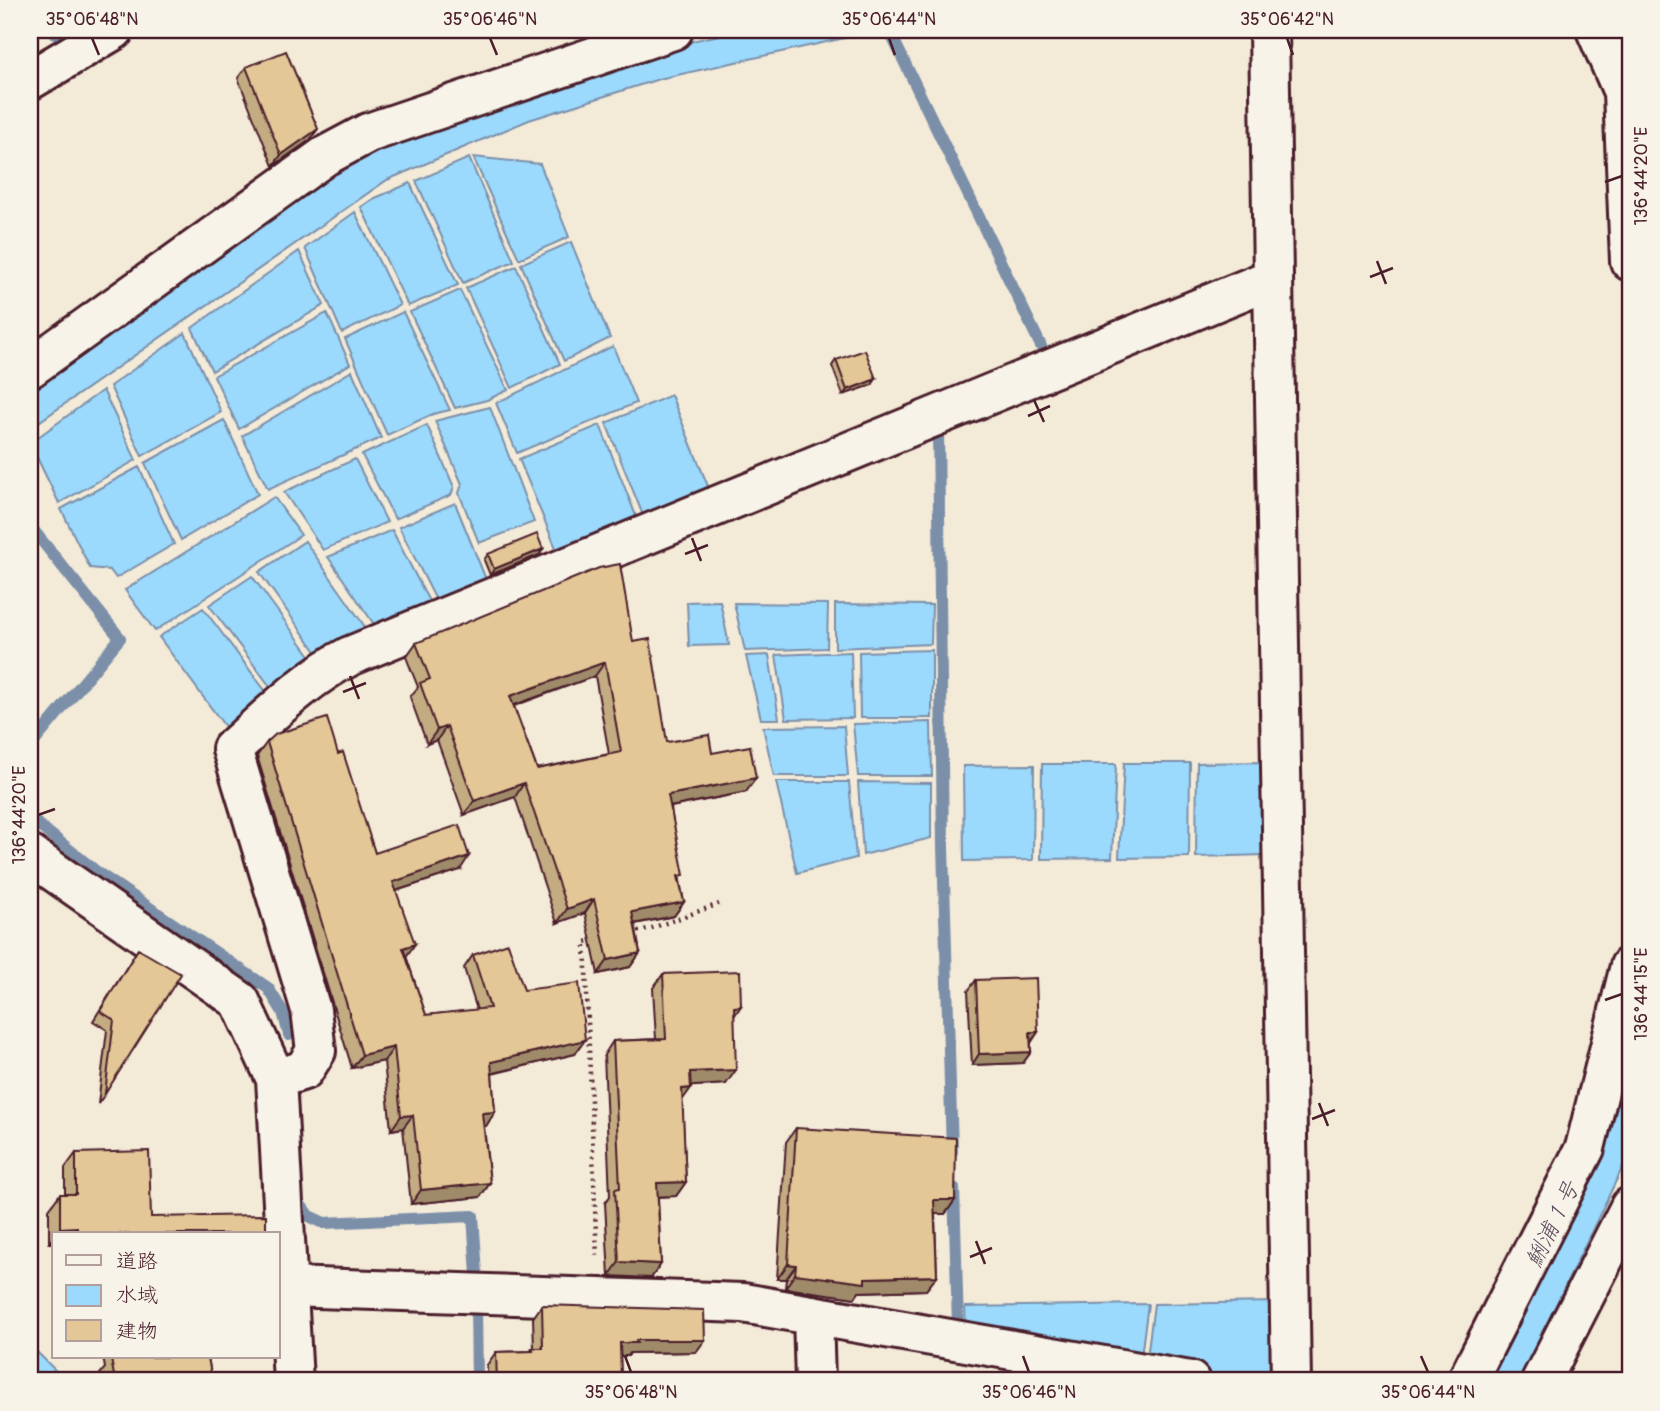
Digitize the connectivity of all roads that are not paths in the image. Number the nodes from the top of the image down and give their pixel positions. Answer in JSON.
{"nodes":[{"id":1,"x":674,"y":30,"type":"edge"},
{"id":2,"x":1269,"y":30,"type":"edge"},
{"id":3,"x":1596,"y":30,"type":"edge"},
{"id":4,"x":96,"y":34,"type":"edge"},
{"id":5,"x":30,"y":80,"type":"edge"},
{"id":6,"x":1630,"y":261,"type":"edge"},
{"id":7,"x":1273,"y":278,"type":"junction"},
{"id":8,"x":30,"y":369,"type":"edge"},
{"id":9,"x":30,"y":855,"type":"edge"},
{"id":10,"x":1630,"y":966,"type":"edge"},
{"id":11,"x":276,"y":1079,"type":"junction"},
{"id":12,"x":1630,"y":1207,"type":"edge"},
{"id":13,"x":288,"y":1287,"type":"junction"},
{"id":14,"x":813,"y":1315,"type":"junction"},
{"id":15,"x":293,"y":1381,"type":"edge"},
{"id":16,"x":815,"y":1381,"type":"edge"},
{"id":17,"x":1190,"y":1381,"type":"edge"},
{"id":18,"x":1291,"y":1381,"type":"edge"},
{"id":19,"x":1467,"y":1381,"type":"edge"},
{"id":20,"x":1541,"y":1381,"type":"edge"}],
"edges":[{"from":1,"to":8,"type":"street"},
{"from":2,"to":7,"type":"street"},
{"from":3,"to":6,"type":"street"},
{"from":4,"to":5,"type":"street"},
{"from":7,"to":11,"type":"street"},
{"from":7,"to":18,"type":"street"},
{"from":9,"to":11,"type":"street"},
{"from":10,"to":19,"type":"street"},
{"from":11,"to":13,"type":"street"},
{"from":12,"to":20,"type":"street"},
{"from":13,"to":14,"type":"street"},
{"from":13,"to":15,"type":"street"},
{"from":14,"to":16,"type":"street"},
{"from":14,"to":17,"type":"street"}]}
